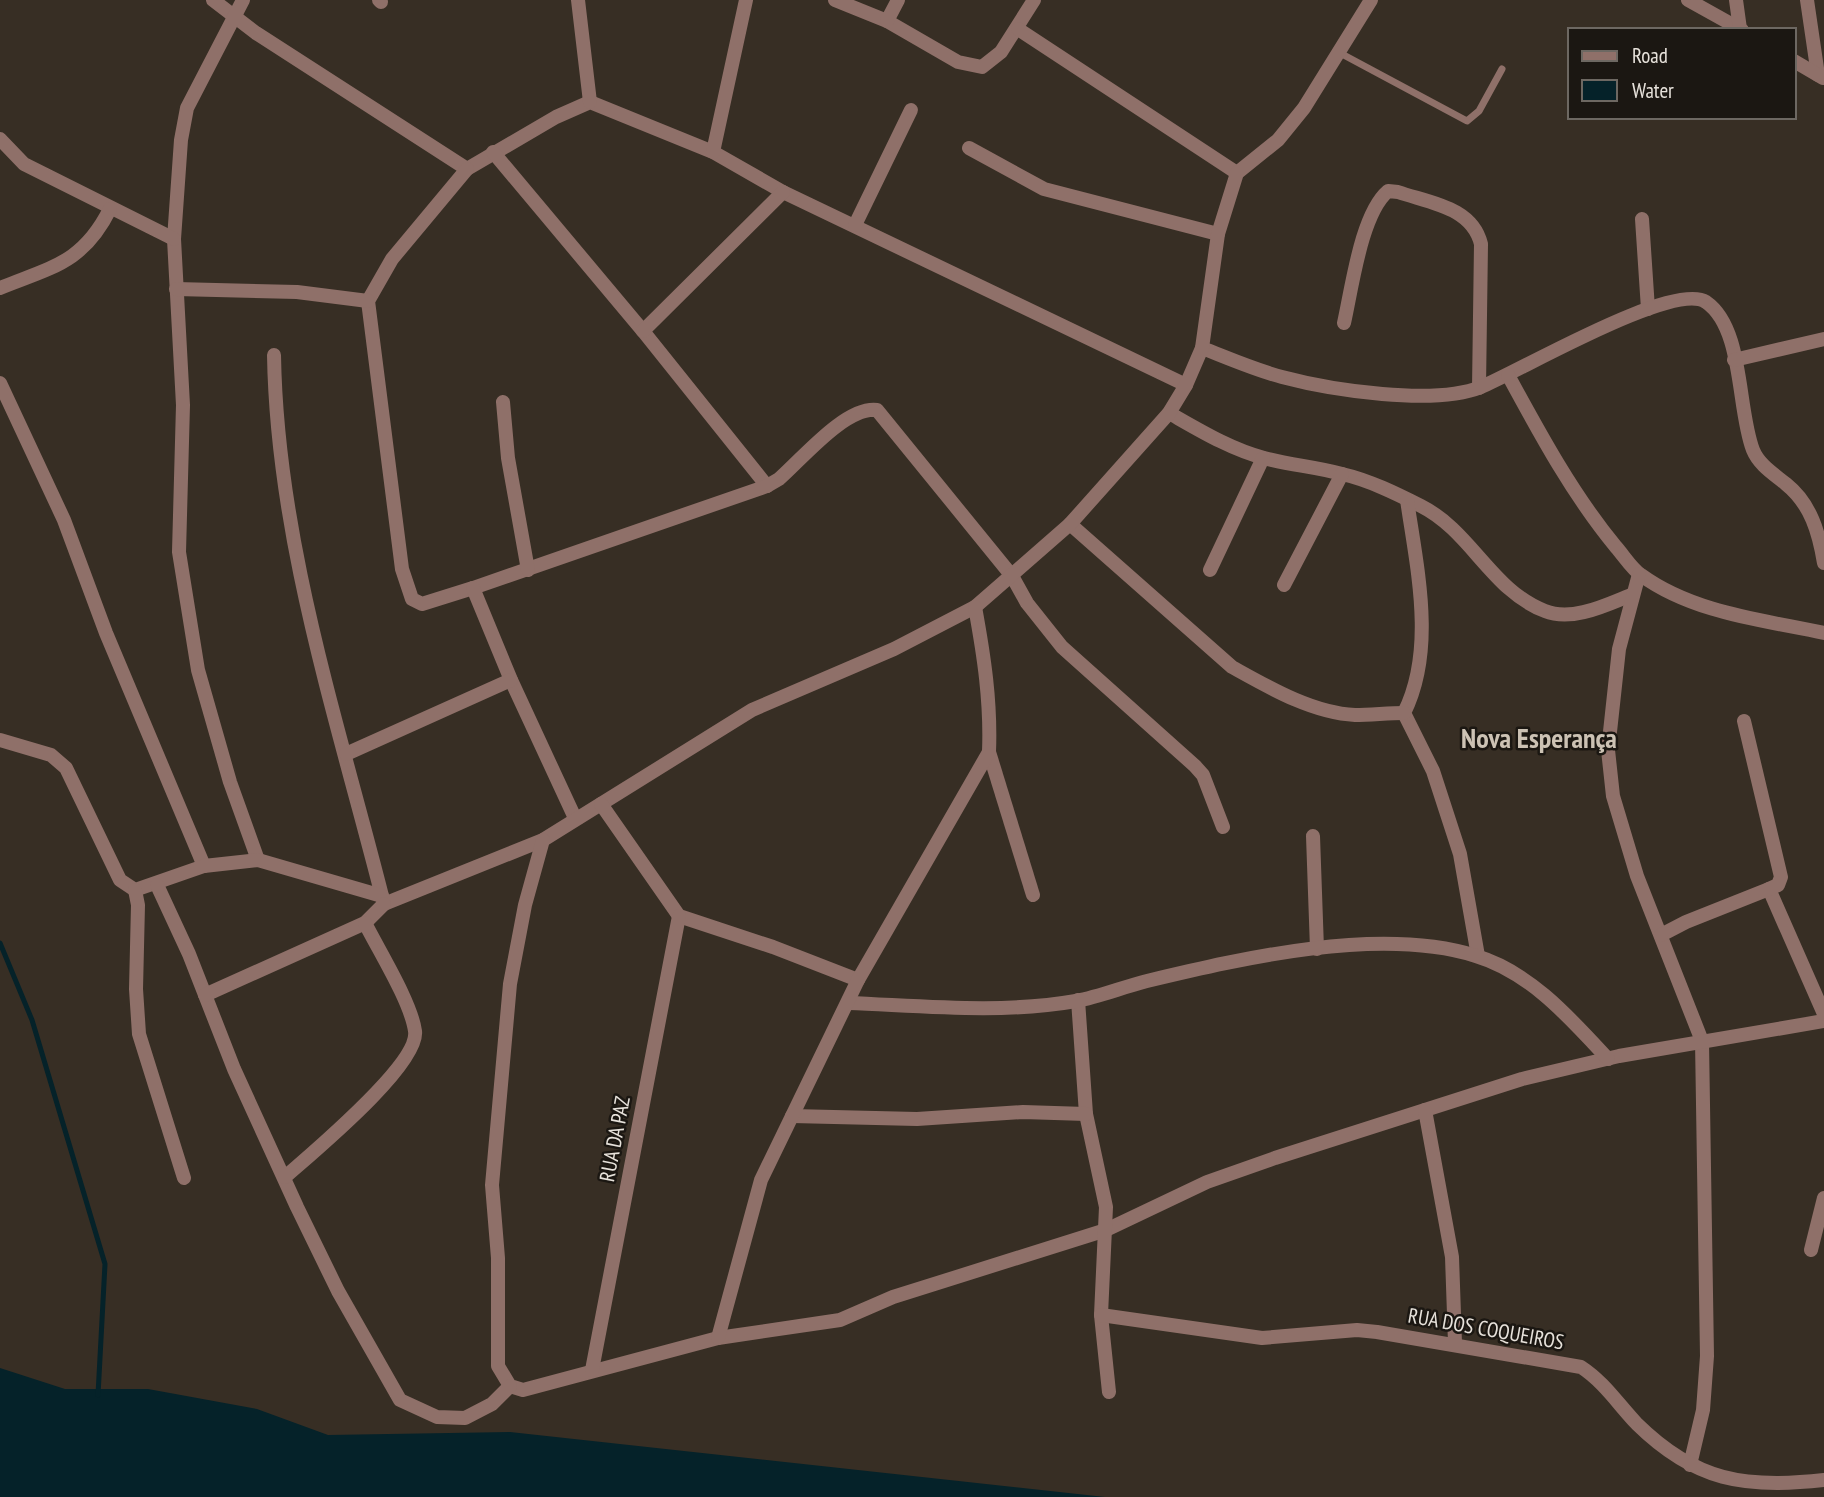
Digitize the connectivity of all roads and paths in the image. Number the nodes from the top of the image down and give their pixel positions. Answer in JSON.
{"nodes":[{"id":1,"x":213,"y":0,"type":"edge"},
{"id":2,"x":243,"y":0,"type":"edge"},
{"id":3,"x":578,"y":0,"type":"edge"},
{"id":4,"x":746,"y":0,"type":"edge"},
{"id":5,"x":835,"y":0,"type":"edge"},
{"id":6,"x":898,"y":0,"type":"edge"},
{"id":7,"x":1034,"y":0,"type":"edge"},
{"id":8,"x":1371,"y":0,"type":"edge"},
{"id":9,"x":1688,"y":0,"type":"edge"},
{"id":10,"x":1736,"y":0,"type":"edge"},
{"id":11,"x":1807,"y":0,"type":"edge"},
{"id":12,"x":233,"y":17,"type":"junction"},
{"id":13,"x":1817,"y":18,"type":"edge"},
{"id":14,"x":887,"y":21,"type":"junction"},
{"id":15,"x":1739,"y":28,"type":"edge"},
{"id":16,"x":1741,"y":28,"type":"edge"},
{"id":17,"x":1018,"y":29,"type":"junction"},
{"id":18,"x":1340,"y":52,"type":"junction"},
{"id":19,"x":1796,"y":62,"type":"edge"},
{"id":20,"x":1502,"y":69,"type":"dead end"},
{"id":21,"x":1821,"y":77,"type":"edge"},
{"id":22,"x":590,"y":102,"type":"junction"},
{"id":23,"x":911,"y":110,"type":"dead end"},
{"id":24,"x":0,"y":139,"type":"edge"},
{"id":25,"x":969,"y":148,"type":"dead end"},
{"id":26,"x":493,"y":152,"type":"junction"},
{"id":27,"x":713,"y":152,"type":"junction"},
{"id":28,"x":467,"y":169,"type":"junction"},
{"id":29,"x":1237,"y":173,"type":"junction"},
{"id":30,"x":783,"y":192,"type":"junction"},
{"id":31,"x":110,"y":209,"type":"junction"},
{"id":32,"x":1643,"y":219,"type":"dead end"},
{"id":33,"x":855,"y":225,"type":"junction"},
{"id":34,"x":1218,"y":234,"type":"junction"},
{"id":35,"x":174,"y":239,"type":"junction"},
{"id":36,"x":0,"y":288,"type":"edge"},
{"id":37,"x":176,"y":289,"type":"junction"},
{"id":38,"x":368,"y":301,"type":"junction"},
{"id":39,"x":1648,"y":309,"type":"junction"},
{"id":40,"x":1344,"y":323,"type":"dead end"},
{"id":41,"x":643,"y":331,"type":"junction"},
{"id":42,"x":1824,"y":339,"type":"edge"},
{"id":43,"x":1202,"y":348,"type":"junction"},
{"id":44,"x":274,"y":355,"type":"dead end"},
{"id":45,"x":1734,"y":360,"type":"junction"},
{"id":46,"x":1508,"y":375,"type":"junction"},
{"id":47,"x":0,"y":383,"type":"edge"},
{"id":48,"x":1186,"y":385,"type":"junction"},
{"id":49,"x":1479,"y":388,"type":"junction"},
{"id":50,"x":503,"y":402,"type":"dead end"},
{"id":51,"x":1169,"y":413,"type":"junction"},
{"id":52,"x":1263,"y":458,"type":"junction"},
{"id":53,"x":1342,"y":474,"type":"junction"},
{"id":54,"x":766,"y":486,"type":"junction"},
{"id":55,"x":1407,"y":500,"type":"junction"},
{"id":56,"x":1070,"y":524,"type":"junction"},
{"id":57,"x":1824,"y":563,"type":"edge"},
{"id":58,"x":528,"y":570,"type":"junction"},
{"id":59,"x":1210,"y":570,"type":"dead end"},
{"id":60,"x":1639,"y":574,"type":"junction"},
{"id":61,"x":1012,"y":576,"type":"junction"},
{"id":62,"x":1284,"y":585,"type":"dead end"},
{"id":63,"x":473,"y":588,"type":"junction"},
{"id":64,"x":1631,"y":596,"type":"junction"},
{"id":65,"x":975,"y":607,"type":"junction"},
{"id":66,"x":1824,"y":633,"type":"edge"},
{"id":67,"x":511,"y":680,"type":"junction"},
{"id":68,"x":1404,"y":713,"type":"junction"},
{"id":69,"x":1744,"y":721,"type":"dead end"},
{"id":70,"x":0,"y":740,"type":"edge"},
{"id":71,"x":989,"y":752,"type":"junction"},
{"id":72,"x":346,"y":754,"type":"junction"},
{"id":73,"x":601,"y":804,"type":"junction"},
{"id":74,"x":575,"y":818,"type":"junction"},
{"id":75,"x":1223,"y":827,"type":"dead end"},
{"id":76,"x":1313,"y":835,"type":"dead end"},
{"id":77,"x":543,"y":840,"type":"junction"},
{"id":78,"x":258,"y":860,"type":"junction"},
{"id":79,"x":204,"y":866,"type":"junction"},
{"id":80,"x":157,"y":884,"type":"junction"},
{"id":81,"x":1769,"y":889,"type":"junction"},
{"id":82,"x":135,"y":890,"type":"junction"},
{"id":83,"x":1033,"y":895,"type":"dead end"},
{"id":84,"x":383,"y":900,"type":"junction"},
{"id":85,"x":679,"y":916,"type":"junction"},
{"id":86,"x":365,"y":923,"type":"junction"},
{"id":87,"x":1661,"y":935,"type":"junction"},
{"id":88,"x":1317,"y":949,"type":"junction"},
{"id":89,"x":1478,"y":956,"type":"junction"},
{"id":90,"x":858,"y":980,"type":"junction"},
{"id":91,"x":205,"y":995,"type":"junction"},
{"id":92,"x":1078,"y":1000,"type":"junction"},
{"id":93,"x":849,"y":1003,"type":"junction"},
{"id":94,"x":1824,"y":1014,"type":"edge"},
{"id":95,"x":1824,"y":1021,"type":"edge"},
{"id":96,"x":1702,"y":1041,"type":"junction"},
{"id":97,"x":1608,"y":1059,"type":"junction"},
{"id":98,"x":1425,"y":1110,"type":"junction"},
{"id":99,"x":1086,"y":1114,"type":"junction"},
{"id":100,"x":792,"y":1116,"type":"junction"},
{"id":101,"x":285,"y":1177,"type":"junction"},
{"id":102,"x":184,"y":1178,"type":"dead end"},
{"id":103,"x":1824,"y":1198,"type":"edge"},
{"id":104,"x":1106,"y":1230,"type":"junction"},
{"id":105,"x":1811,"y":1250,"type":"dead end"},
{"id":106,"x":1101,"y":1315,"type":"junction"},
{"id":107,"x":718,"y":1338,"type":"junction"},
{"id":108,"x":1455,"y":1343,"type":"junction"},
{"id":109,"x":592,"y":1370,"type":"junction"},
{"id":110,"x":510,"y":1386,"type":"junction"},
{"id":111,"x":1109,"y":1392,"type":"dead end"},
{"id":112,"x":1690,"y":1465,"type":"junction"},
{"id":113,"x":1824,"y":1480,"type":"edge"}],
"edges":[{"from":1,"to":12,"type":"street"},
{"from":2,"to":12,"type":"street"},
{"from":3,"to":22,"type":"street"},
{"from":4,"to":27,"type":"street"},
{"from":5,"to":14,"type":"street"},
{"from":6,"to":14,"type":"street"},
{"from":7,"to":17,"type":"street"},
{"from":8,"to":18,"type":"street"},
{"from":9,"to":15,"type":"street"},
{"from":10,"to":16,"type":"street"},
{"from":11,"to":13,"type":"street"},
{"from":12,"to":28,"type":"street"},
{"from":12,"to":35,"type":"street"},
{"from":13,"to":21,"type":"street"},
{"from":14,"to":17,"type":"street"},
{"from":17,"to":29,"type":"street"},
{"from":18,"to":20,"type":"lane"},
{"from":18,"to":29,"type":"street"},
{"from":19,"to":21,"type":"street"},
{"from":22,"to":26,"type":"street"},
{"from":22,"to":27,"type":"street"},
{"from":23,"to":33,"type":"street"},
{"from":24,"to":31,"type":"street"},
{"from":25,"to":34,"type":"street"},
{"from":26,"to":28,"type":"street"},
{"from":26,"to":41,"type":"street"},
{"from":27,"to":30,"type":"street"},
{"from":28,"to":38,"type":"street"},
{"from":29,"to":34,"type":"street"},
{"from":30,"to":33,"type":"street"},
{"from":30,"to":41,"type":"street"},
{"from":31,"to":35,"type":"street"},
{"from":31,"to":36,"type":"street"},
{"from":32,"to":39,"type":"street"},
{"from":33,"to":48,"type":"street"},
{"from":34,"to":43,"type":"street"},
{"from":35,"to":37,"type":"street"},
{"from":37,"to":38,"type":"street"},
{"from":37,"to":78,"type":"street"},
{"from":38,"to":63,"type":"street"},
{"from":39,"to":45,"type":"street"},
{"from":39,"to":46,"type":"street"},
{"from":40,"to":49,"type":"street"},
{"from":41,"to":54,"type":"street"},
{"from":42,"to":45,"type":"street"},
{"from":43,"to":48,"type":"street"},
{"from":43,"to":49,"type":"street"},
{"from":44,"to":72,"type":"street"},
{"from":45,"to":57,"type":"street"},
{"from":46,"to":49,"type":"street"},
{"from":46,"to":60,"type":"street"},
{"from":47,"to":79,"type":"street"},
{"from":48,"to":51,"type":"street"},
{"from":50,"to":58,"type":"street"},
{"from":51,"to":52,"type":"street"},
{"from":51,"to":56,"type":"street"},
{"from":52,"to":53,"type":"street"},
{"from":52,"to":59,"type":"street"},
{"from":53,"to":55,"type":"street"},
{"from":53,"to":62,"type":"street"},
{"from":54,"to":58,"type":"street"},
{"from":54,"to":61,"type":"street"},
{"from":55,"to":64,"type":"street"},
{"from":55,"to":68,"type":"street"},
{"from":56,"to":61,"type":"street"},
{"from":56,"to":68,"type":"street"},
{"from":58,"to":63,"type":"street"},
{"from":60,"to":64,"type":"street"},
{"from":60,"to":66,"type":"street"},
{"from":61,"to":65,"type":"street"},
{"from":61,"to":75,"type":"street"},
{"from":63,"to":67,"type":"street"},
{"from":64,"to":87,"type":"street"},
{"from":65,"to":71,"type":"street"},
{"from":65,"to":73,"type":"street"},
{"from":67,"to":72,"type":"street"},
{"from":67,"to":74,"type":"street"},
{"from":68,"to":89,"type":"street"},
{"from":69,"to":81,"type":"street"},
{"from":70,"to":82,"type":"street"},
{"from":71,"to":83,"type":"street"},
{"from":71,"to":90,"type":"street"},
{"from":72,"to":84,"type":"street"},
{"from":73,"to":74,"type":"street"},
{"from":73,"to":85,"type":"street"},
{"from":74,"to":77,"type":"street"},
{"from":76,"to":88,"type":"street"},
{"from":77,"to":84,"type":"street"},
{"from":77,"to":110,"type":"street"},
{"from":78,"to":79,"type":"street"},
{"from":78,"to":84,"type":"street"},
{"from":79,"to":80,"type":"street"},
{"from":80,"to":82,"type":"street"},
{"from":80,"to":91,"type":"street"},
{"from":81,"to":87,"type":"street"},
{"from":81,"to":94,"type":"street"},
{"from":82,"to":102,"type":"street"},
{"from":84,"to":86,"type":"street"},
{"from":85,"to":90,"type":"street"},
{"from":85,"to":109,"type":"street","name":"RUA DA PAZ"},
{"from":86,"to":91,"type":"street"},
{"from":86,"to":101,"type":"street"},
{"from":87,"to":96,"type":"street"},
{"from":88,"to":89,"type":"street"},
{"from":88,"to":92,"type":"street"},
{"from":89,"to":97,"type":"street"},
{"from":90,"to":93,"type":"street"},
{"from":91,"to":101,"type":"street"},
{"from":92,"to":93,"type":"street"},
{"from":92,"to":99,"type":"street"},
{"from":93,"to":100,"type":"street"},
{"from":95,"to":96,"type":"street"},
{"from":96,"to":97,"type":"street"},
{"from":96,"to":112,"type":"street"},
{"from":97,"to":98,"type":"street"},
{"from":98,"to":104,"type":"street"},
{"from":98,"to":108,"type":"street"},
{"from":99,"to":100,"type":"street"},
{"from":99,"to":104,"type":"street"},
{"from":100,"to":107,"type":"street"},
{"from":101,"to":110,"type":"street"},
{"from":103,"to":105,"type":"street"},
{"from":104,"to":106,"type":"street"},
{"from":104,"to":107,"type":"street"},
{"from":106,"to":108,"type":"street","name":"RUA DOS COQUEIROS"},
{"from":106,"to":111,"type":"street"},
{"from":107,"to":109,"type":"street"},
{"from":108,"to":112,"type":"street","name":"RUA DOS COQUEIROS"},
{"from":109,"to":110,"type":"street"},
{"from":112,"to":113,"type":"street","name":"RUA DOS COQUEIROS"}]}
